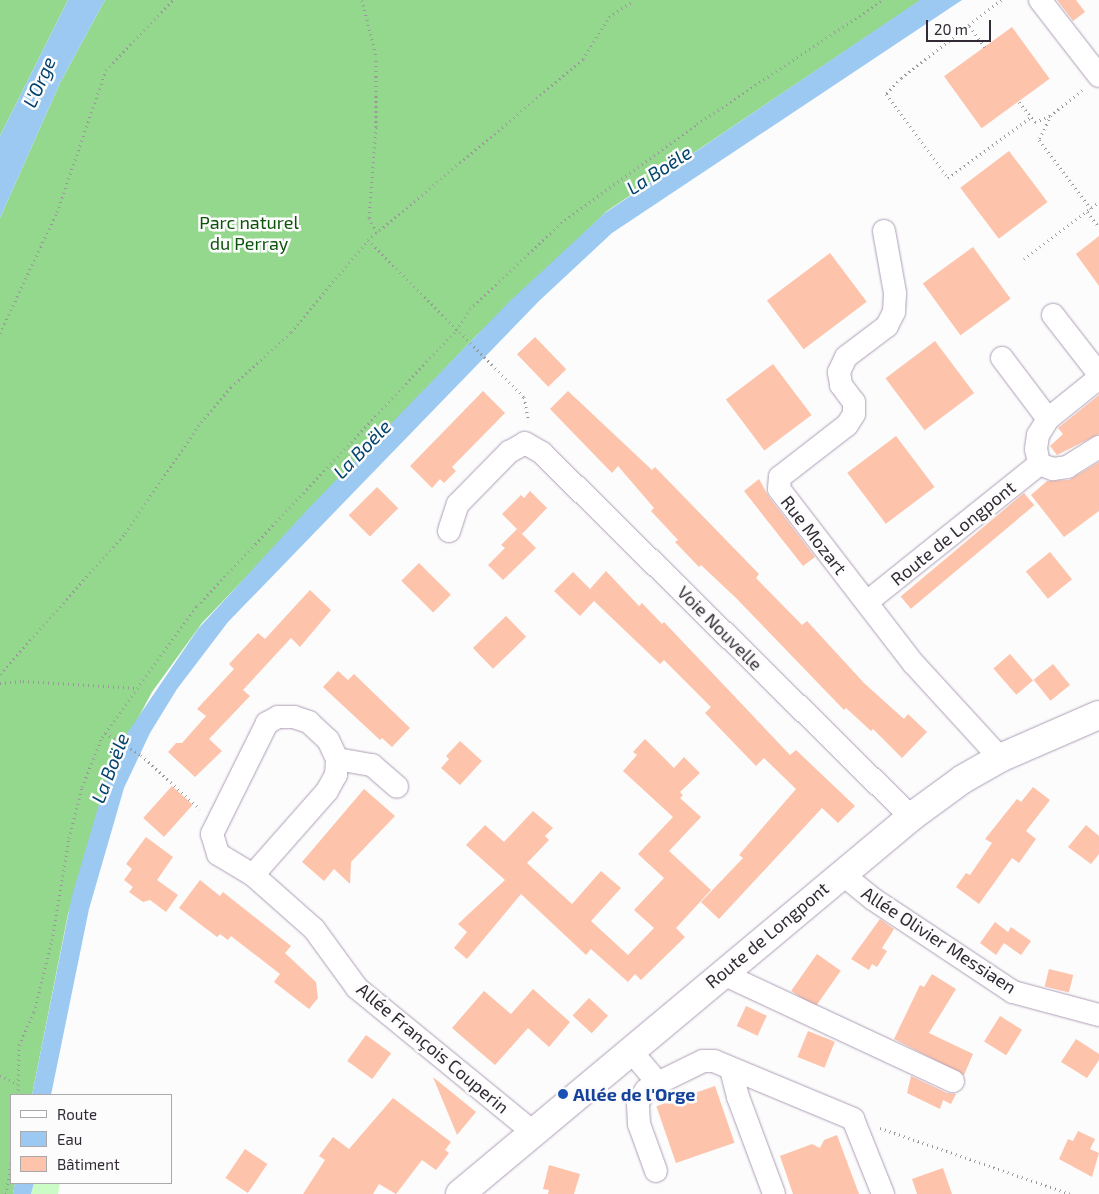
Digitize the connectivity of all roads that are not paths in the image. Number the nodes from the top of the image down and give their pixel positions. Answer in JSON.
{"nodes":[{"id":1,"x":1040,"y":0,"type":"edge"},
{"id":2,"x":1092,"y":82,"type":"edge"},
{"id":3,"x":884,"y":231,"type":"dead end"},
{"id":4,"x":1053,"y":315,"type":"dead end"},
{"id":5,"x":1002,"y":358,"type":"dead end"},
{"id":6,"x":1099,"y":374,"type":"edge"},
{"id":7,"x":1099,"y":378,"type":"edge"},
{"id":8,"x":1048,"y":419,"type":"junction"},
{"id":9,"x":1099,"y":447,"type":"edge"},
{"id":10,"x":1040,"y":464,"type":"junction"},
{"id":11,"x":449,"y":531,"type":"dead end"},
{"id":12,"x":867,"y":602,"type":"junction"},
{"id":13,"x":1099,"y":715,"type":"edge"},
{"id":14,"x":1000,"y":758,"type":"junction"},
{"id":15,"x":337,"y":759,"type":"junction"},
{"id":16,"x":397,"y":787,"type":"dead end"},
{"id":17,"x":911,"y":817,"type":"junction"},
{"id":18,"x":841,"y":873,"type":"junction"},
{"id":19,"x":253,"y":875,"type":"junction"},
{"id":20,"x":721,"y":973,"type":"junction"},
{"id":21,"x":1099,"y":1015,"type":"edge"},
{"id":22,"x":631,"y":1051,"type":"junction"},
{"id":23,"x":732,"y":1069,"type":"junction"},
{"id":24,"x":953,"y":1081,"type":"dead end"},
{"id":25,"x":658,"y":1083,"type":"junction"},
{"id":26,"x":533,"y":1132,"type":"junction"},
{"id":27,"x":656,"y":1171,"type":"dead end"},
{"id":28,"x":460,"y":1194,"type":"edge"},
{"id":29,"x":774,"y":1194,"type":"edge"},
{"id":30,"x":883,"y":1194,"type":"edge"}],
"edges":[{"from":1,"to":2,"type":"street"},
{"from":3,"to":12,"type":"street","name":"Rue Mozart"},
{"from":4,"to":6,"type":"street"},
{"from":5,"to":8,"type":"street"},
{"from":7,"to":8,"type":"street"},
{"from":8,"to":10,"type":"street"},
{"from":9,"to":10,"type":"street"},
{"from":10,"to":12,"type":"street","name":"Route de Longpont"},
{"from":11,"to":17,"type":"street","name":"Voie Nouvelle"},
{"from":12,"to":14,"type":"street","name":"Rue Mozart"},
{"from":13,"to":14,"type":"main road","name":"Route de Longpont"},
{"from":14,"to":17,"type":"main road","name":"Route de Longpont"},
{"from":15,"to":16,"type":"street"},
{"from":15,"to":19,"type":"street"},
{"from":15,"to":19,"type":"street","name":"Allée François Couperin"},
{"from":17,"to":18,"type":"main road","name":"Route de Longpont"},
{"from":18,"to":20,"type":"main road","name":"Route de Longpont"},
{"from":18,"to":21,"type":"street","name":"Allée Olivier Messiaen"},
{"from":19,"to":26,"type":"street","name":"Allée François Couperin"},
{"from":20,"to":22,"type":"main road","name":"Route de Longpont"},
{"from":20,"to":24,"type":"street"},
{"from":22,"to":25,"type":"street"},
{"from":22,"to":26,"type":"main road","name":"Route de Longpont"},
{"from":23,"to":25,"type":"street"},
{"from":23,"to":29,"type":"street"},
{"from":23,"to":30,"type":"street"},
{"from":25,"to":27,"type":"street"},
{"from":26,"to":28,"type":"main road","name":"Route de Longpont"}]}
